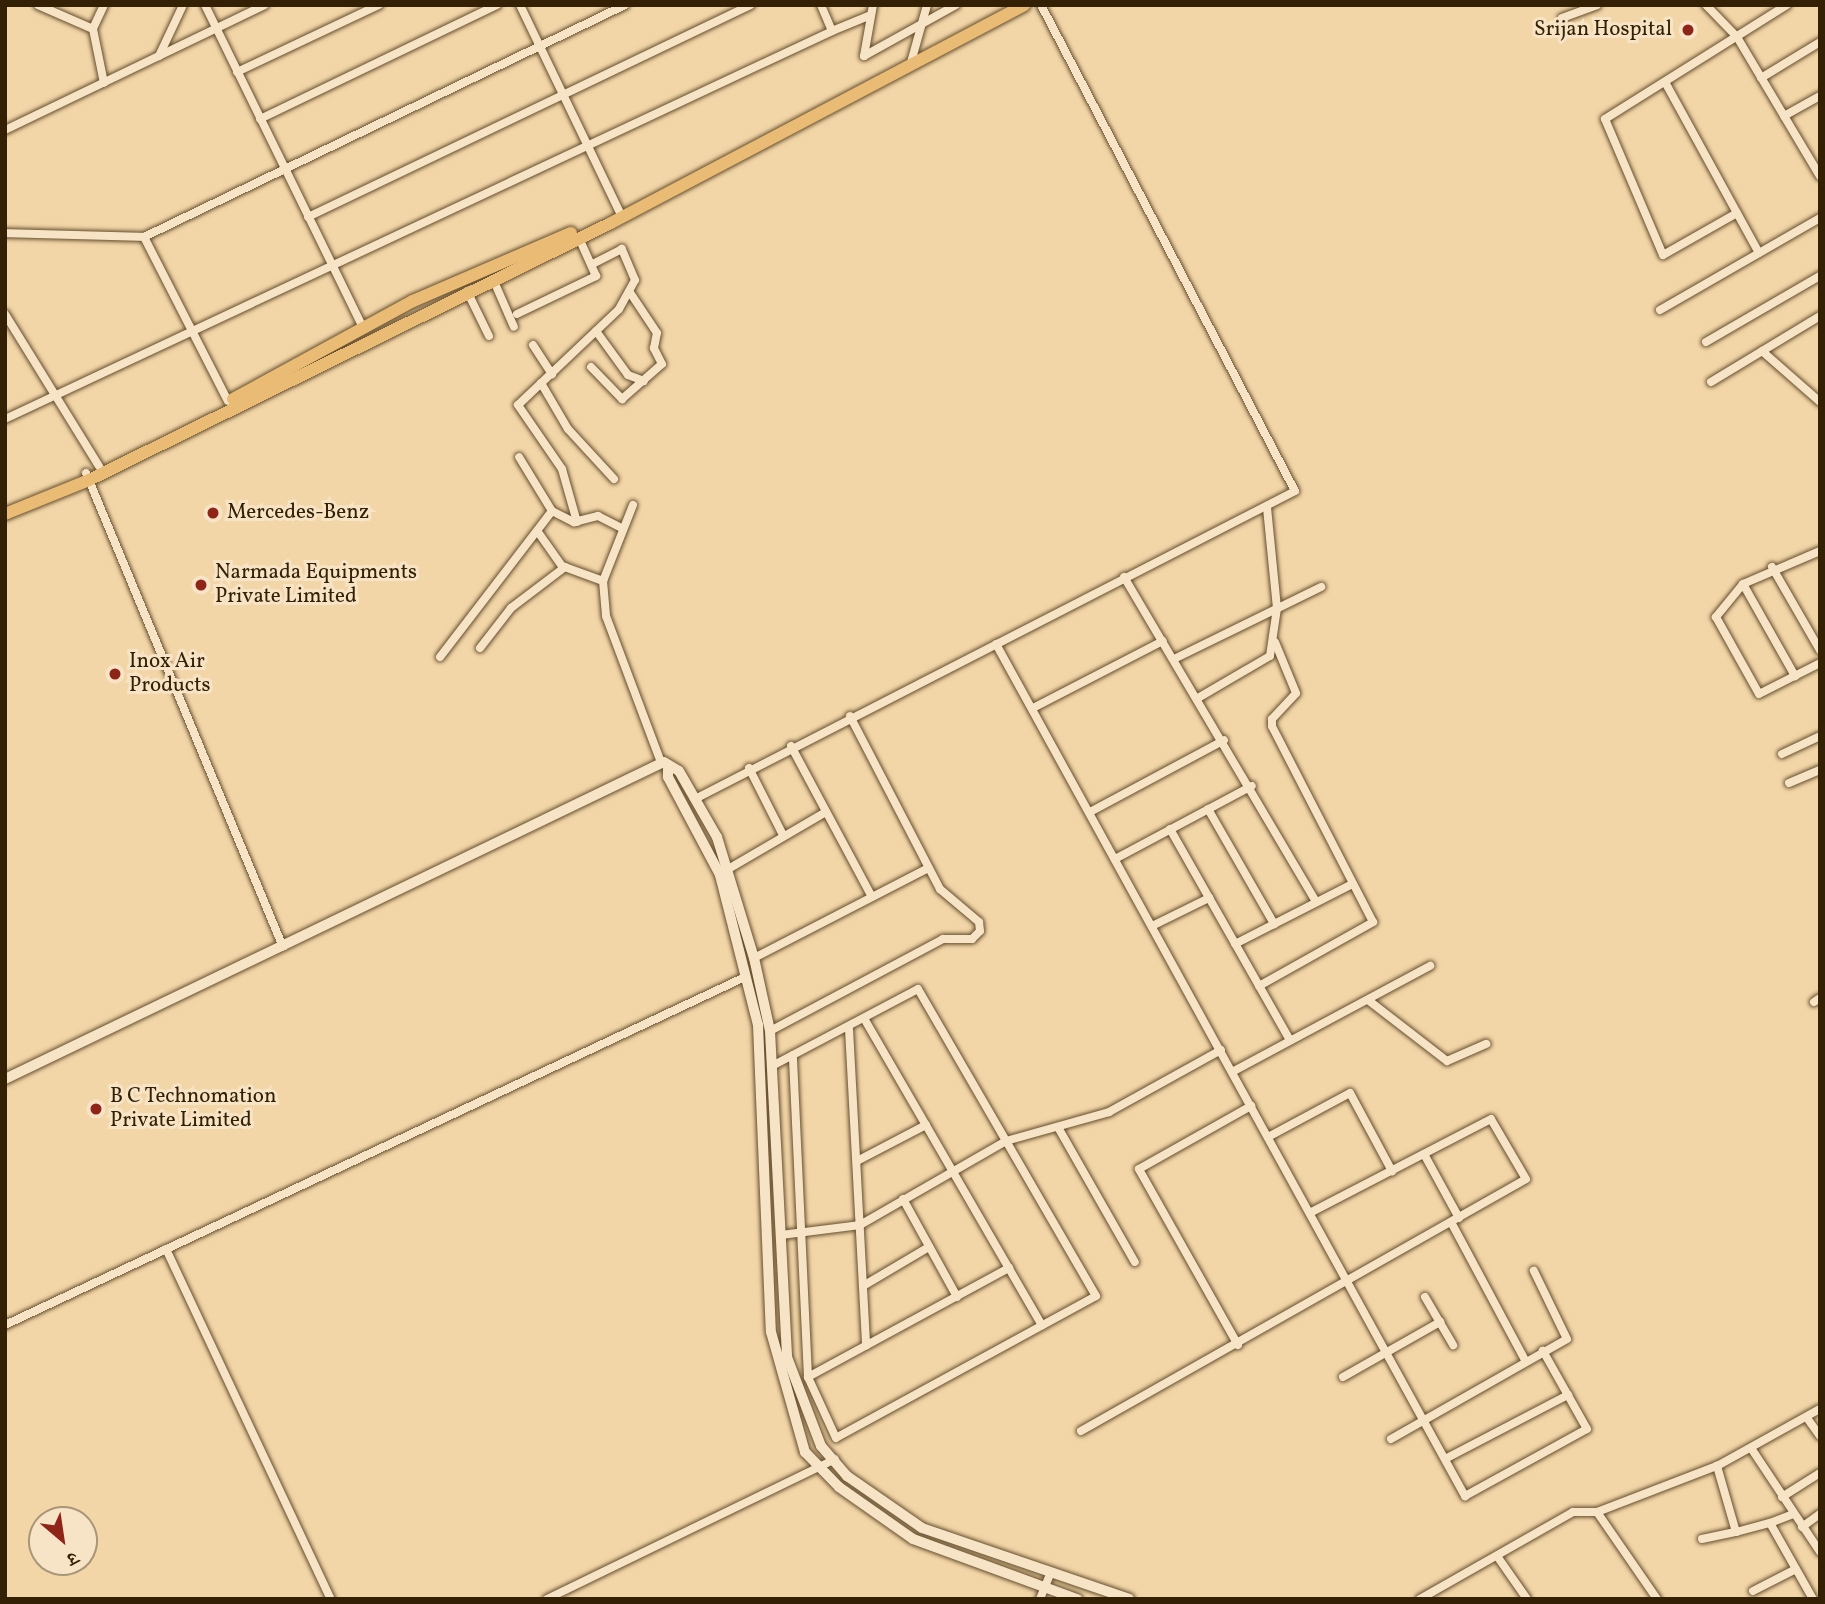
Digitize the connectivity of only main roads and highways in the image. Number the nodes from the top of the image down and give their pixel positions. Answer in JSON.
{"nodes":[{"id":1,"x":1012,"y":5,"type":"edge"},
{"id":2,"x":1024,"y":5,"type":"edge"},
{"id":3,"x":910,"y":63,"type":"junction"},
{"id":4,"x":621,"y":215,"type":"junction"},
{"id":5,"x":88,"y":476,"type":"junction"},
{"id":6,"x":5,"y":507,"type":"edge"},
{"id":7,"x":5,"y":514,"type":"edge"}],
"edges":[{"from":1,"to":3,"type":"main road"},
{"from":2,"to":3,"type":"main road"},
{"from":3,"to":4,"type":"main road"},
{"from":4,"to":5,"type":"main road"},
{"from":4,"to":5,"type":"main road"},
{"from":5,"to":6,"type":"main road"},
{"from":5,"to":7,"type":"main road"}]}
